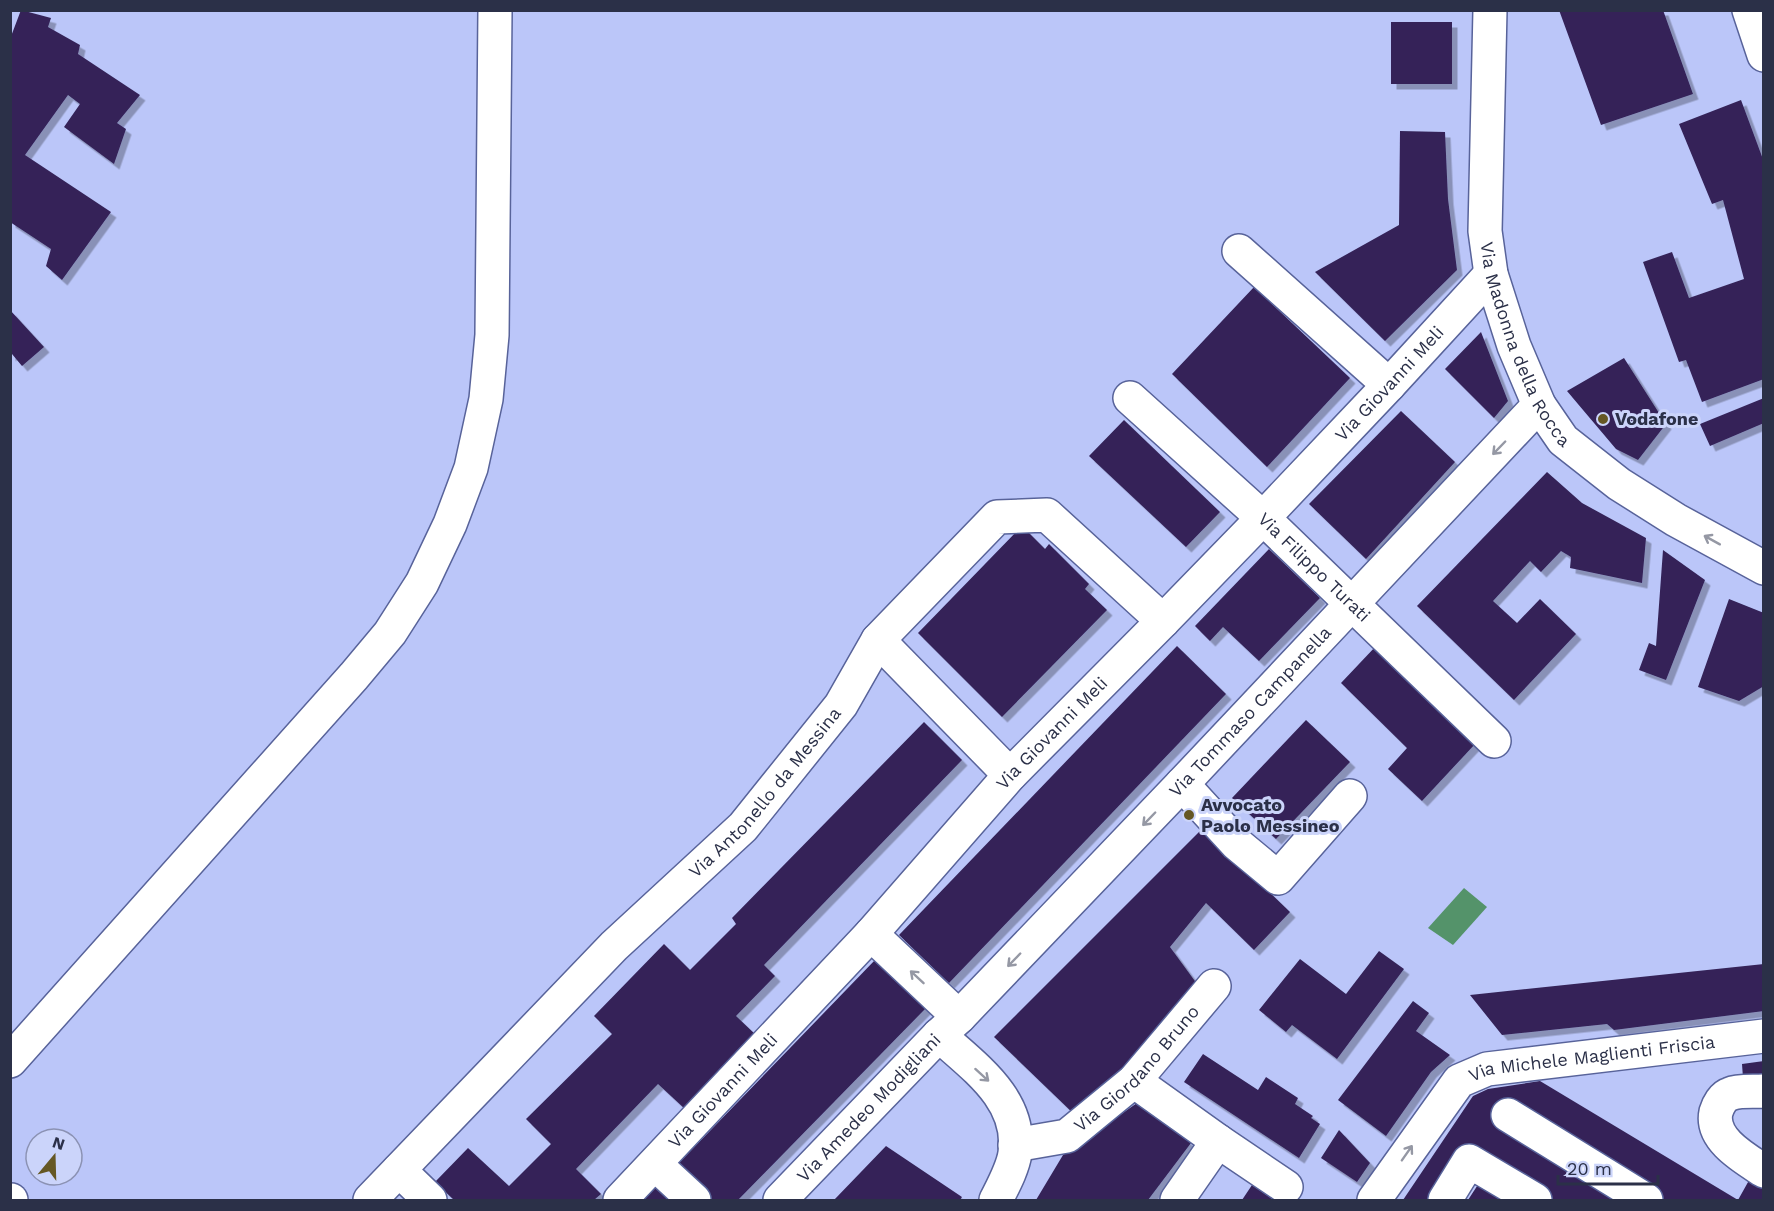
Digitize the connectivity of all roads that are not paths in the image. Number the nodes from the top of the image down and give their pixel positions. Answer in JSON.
{"nodes":[{"id":1,"x":495,"y":10,"type":"edge"},
{"id":2,"x":1491,"y":10,"type":"edge"},
{"id":3,"x":1749,"y":10,"type":"edge"},
{"id":4,"x":1764,"y":55,"type":"edge"},
{"id":5,"x":1239,"y":251,"type":"dead end"},
{"id":6,"x":1491,"y":274,"type":"junction"},
{"id":7,"x":1389,"y":385,"type":"junction"},
{"id":8,"x":1130,"y":398,"type":"dead end"},
{"id":9,"x":1539,"y":405,"type":"junction"},
{"id":10,"x":1263,"y":518,"type":"junction"},
{"id":11,"x":1764,"y":568,"type":"edge"},
{"id":12,"x":1352,"y":603,"type":"junction"},
{"id":13,"x":1163,"y":621,"type":"junction"},
{"id":14,"x":878,"y":640,"type":"junction"},
{"id":15,"x":1494,"y":741,"type":"dead end"},
{"id":16,"x":1010,"y":775,"type":"junction"},
{"id":17,"x":1182,"y":784,"type":"junction"},
{"id":18,"x":1350,"y":796,"type":"dead end"},
{"id":19,"x":871,"y":934,"type":"junction"},
{"id":20,"x":1214,"y":986,"type":"dead end"},
{"id":21,"x":949,"y":1026,"type":"junction"},
{"id":22,"x":1764,"y":1036,"type":"edge"},
{"id":23,"x":10,"y":1061,"type":"edge"},
{"id":24,"x":1134,"y":1081,"type":"junction"},
{"id":25,"x":1764,"y":1091,"type":"edge"},
{"id":26,"x":1508,"y":1115,"type":"dead end"},
{"id":27,"x":1218,"y":1141,"type":"junction"},
{"id":28,"x":1764,"y":1141,"type":"edge"},
{"id":29,"x":1015,"y":1145,"type":"junction"},
{"id":30,"x":1731,"y":1146,"type":"junction"},
{"id":31,"x":655,"y":1164,"type":"junction"},
{"id":32,"x":399,"y":1170,"type":"junction"},
{"id":33,"x":1764,"y":1171,"type":"edge"},
{"id":34,"x":1286,"y":1186,"type":"dead end"},
{"id":35,"x":370,"y":1200,"type":"edge"},
{"id":36,"x":430,"y":1200,"type":"edge"},
{"id":37,"x":620,"y":1200,"type":"edge"},
{"id":38,"x":694,"y":1200,"type":"edge"},
{"id":39,"x":780,"y":1200,"type":"edge"},
{"id":40,"x":996,"y":1200,"type":"edge"},
{"id":41,"x":1177,"y":1200,"type":"edge"},
{"id":42,"x":1374,"y":1200,"type":"edge"},
{"id":43,"x":1445,"y":1200,"type":"edge"},
{"id":44,"x":1535,"y":1200,"type":"edge"},
{"id":45,"x":1646,"y":1200,"type":"edge"}],
"edges":[{"from":1,"to":23,"type":"street"},
{"from":2,"to":6,"type":"street","name":"Via Madonna della Rocca"},
{"from":3,"to":4,"type":"street"},
{"from":5,"to":7,"type":"street"},
{"from":6,"to":7,"type":"street","name":"Via Giovanni Meli"},
{"from":6,"to":9,"type":"street","name":"Via Madonna della Rocca"},
{"from":7,"to":10,"type":"street","name":"Via Giovanni Meli"},
{"from":8,"to":10,"type":"street","name":"Via Filippo Turati"},
{"from":11,"to":9,"type":"street","name":"Via Madonna della Rocca","one_way":true},
{"from":9,"to":12,"type":"street","name":"Via Tommaso Campanella","one_way":true},
{"from":10,"to":12,"type":"street","name":"Via Filippo Turati"},
{"from":10,"to":13,"type":"street","name":"Via Giovanni Meli"},
{"from":12,"to":15,"type":"street","name":"Via Filippo Turati"},
{"from":12,"to":17,"type":"street","name":"Via Tommaso Campanella"},
{"from":13,"to":14,"type":"street","name":"Via Antonello da Messina"},
{"from":13,"to":16,"type":"street","name":"Via Giovanni Meli"},
{"from":14,"to":16,"type":"street"},
{"from":14,"to":32,"type":"street","name":"Via Antonello da Messina"},
{"from":16,"to":19,"type":"street","name":"Via Giovanni Meli"},
{"from":17,"to":18,"type":"street"},
{"from":17,"to":21,"type":"street","name":"Via Tommaso Campanella","one_way":true},
{"from":21,"to":19,"type":"street","one_way":true},
{"from":19,"to":31,"type":"street","name":"Via Giovanni Meli"},
{"from":20,"to":24,"type":"street","name":"Via Giordano Bruno"},
{"from":21,"to":29,"type":"street","one_way":true},
{"from":21,"to":39,"type":"street","name":"Via Amedeo Modigliani"},
{"from":42,"to":22,"type":"street","name":"Via Michele Maglienti Friscia","one_way":true},
{"from":24,"to":27,"type":"street"},
{"from":24,"to":29,"type":"street","name":"Via Giordano Bruno"},
{"from":25,"to":30,"type":"street"},
{"from":26,"to":45,"type":"street"},
{"from":27,"to":34,"type":"street"},
{"from":27,"to":41,"type":"street"},
{"from":28,"to":30,"type":"street"},
{"from":29,"to":40,"type":"street"},
{"from":30,"to":33,"type":"street"},
{"from":31,"to":37,"type":"street","name":"Via Giovanni Meli"},
{"from":31,"to":38,"type":"street"},
{"from":32,"to":35,"type":"street","name":"Via Antonello da Messina"},
{"from":32,"to":36,"type":"street"},
{"from":43,"to":44,"type":"street"}]}
